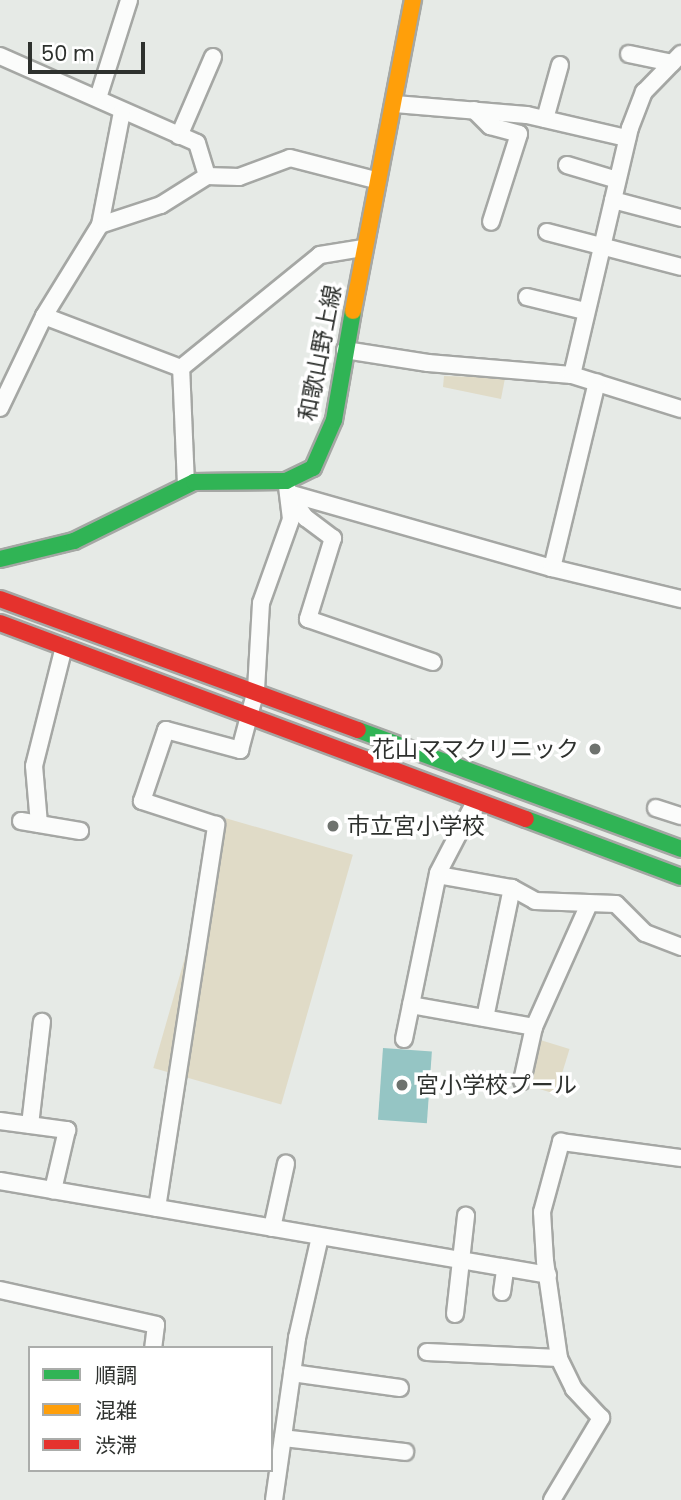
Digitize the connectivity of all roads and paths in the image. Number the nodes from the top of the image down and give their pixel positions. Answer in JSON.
{"nodes":[{"id":1,"x":129,"y":0,"type":"edge"},
{"id":2,"x":413,"y":0,"type":"edge"},
{"id":3,"x":629,"y":54,"type":"dead end"},
{"id":4,"x":0,"y":56,"type":"edge"},
{"id":5,"x":213,"y":57,"type":"dead end"},
{"id":6,"x":676,"y":58,"type":"edge"},
{"id":7,"x":560,"y":65,"type":"dead end"},
{"id":8,"x":98,"y":98,"type":"junction"},
{"id":9,"x":395,"y":104,"type":"junction"},
{"id":10,"x":474,"y":110,"type":"junction"},
{"id":11,"x":122,"y":112,"type":"junction"},
{"id":12,"x":545,"y":119,"type":"junction"},
{"id":13,"x":179,"y":136,"type":"junction"},
{"id":14,"x":627,"y":138,"type":"junction"},
{"id":15,"x":567,"y":165,"type":"dead end"},
{"id":16,"x":207,"y":176,"type":"junction"},
{"id":17,"x":375,"y":180,"type":"junction"},
{"id":18,"x":617,"y":180,"type":"junction"},
{"id":19,"x":613,"y":200,"type":"junction"},
{"id":20,"x":681,"y":218,"type":"edge"},
{"id":21,"x":491,"y":222,"type":"dead end"},
{"id":22,"x":100,"y":225,"type":"junction"},
{"id":23,"x":547,"y":232,"type":"dead end"},
{"id":24,"x":601,"y":246,"type":"junction"},
{"id":25,"x":363,"y":248,"type":"junction"},
{"id":26,"x":681,"y":267,"type":"edge"},
{"id":27,"x":527,"y":297,"type":"dead end"},
{"id":28,"x":585,"y":311,"type":"junction"},
{"id":29,"x":44,"y":316,"type":"junction"},
{"id":30,"x":345,"y":350,"type":"junction"},
{"id":31,"x":181,"y":368,"type":"junction"},
{"id":32,"x":572,"y":375,"type":"junction"},
{"id":33,"x":597,"y":382,"type":"junction"},
{"id":34,"x":0,"y":408,"type":"edge"},
{"id":35,"x":681,"y":408,"type":"edge"},
{"id":36,"x":186,"y":485,"type":"junction"},
{"id":37,"x":287,"y":487,"type":"junction"},
{"id":38,"x":0,"y":559,"type":"edge"},
{"id":39,"x":552,"y":568,"type":"junction"},
{"id":40,"x":0,"y":599,"type":"edge"},
{"id":41,"x":681,"y":599,"type":"edge"},
{"id":42,"x":0,"y":623,"type":"edge"},
{"id":43,"x":64,"y":647,"type":"junction"},
{"id":44,"x":433,"y":662,"type":"dead end"},
{"id":45,"x":256,"y":690,"type":"junction"},
{"id":46,"x":248,"y":715,"type":"junction"},
{"id":47,"x":475,"y":802,"type":"junction"},
{"id":48,"x":656,"y":808,"type":"dead end"},
{"id":49,"x":681,"y":816,"type":"edge"},
{"id":50,"x":21,"y":821,"type":"dead end"},
{"id":51,"x":39,"y":824,"type":"junction"},
{"id":52,"x":80,"y":831,"type":"dead end"},
{"id":53,"x":681,"y":849,"type":"edge"},
{"id":54,"x":438,"y":875,"type":"junction"},
{"id":55,"x":681,"y":877,"type":"edge"},
{"id":56,"x":512,"y":888,"type":"junction"},
{"id":57,"x":589,"y":904,"type":"junction"},
{"id":58,"x":681,"y":947,"type":"edge"},
{"id":59,"x":411,"y":1005,"type":"junction"},
{"id":60,"x":485,"y":1018,"type":"junction"},
{"id":61,"x":42,"y":1022,"type":"dead end"},
{"id":62,"x":534,"y":1027,"type":"junction"},
{"id":63,"x":404,"y":1039,"type":"dead end"},
{"id":64,"x":522,"y":1081,"type":"dead end"},
{"id":65,"x":0,"y":1121,"type":"edge"},
{"id":66,"x":30,"y":1125,"type":"junction"},
{"id":67,"x":681,"y":1158,"type":"edge"},
{"id":68,"x":286,"y":1164,"type":"dead end"},
{"id":69,"x":0,"y":1181,"type":"edge"},
{"id":70,"x":53,"y":1190,"type":"junction"},
{"id":71,"x":157,"y":1208,"type":"junction"},
{"id":72,"x":466,"y":1216,"type":"dead end"},
{"id":73,"x":272,"y":1228,"type":"junction"},
{"id":74,"x":320,"y":1237,"type":"junction"},
{"id":75,"x":461,"y":1263,"type":"junction"},
{"id":76,"x":505,"y":1271,"type":"junction"},
{"id":77,"x":548,"y":1275,"type":"junction"},
{"id":78,"x":0,"y":1290,"type":"edge"},
{"id":79,"x":502,"y":1292,"type":"dead end"},
{"id":80,"x":455,"y":1314,"type":"dead end"},
{"id":81,"x":153,"y":1346,"type":"edge"},
{"id":82,"x":427,"y":1352,"type":"dead end"},
{"id":83,"x":559,"y":1358,"type":"junction"},
{"id":84,"x":292,"y":1373,"type":"junction"},
{"id":85,"x":400,"y":1388,"type":"dead end"},
{"id":86,"x":278,"y":1446,"type":"edge"},
{"id":87,"x":405,"y":1452,"type":"dead end"},
{"id":88,"x":274,"y":1500,"type":"edge"},
{"id":89,"x":552,"y":1500,"type":"edge"}],
"edges":[{"from":1,"to":8,"type":"street"},
{"from":2,"to":9,"type":"street","name":"和歌山野上線"},
{"from":3,"to":6,"type":"street"},
{"from":4,"to":8,"type":"street"},
{"from":5,"to":13,"type":"street"},
{"from":6,"to":14,"type":"street"},
{"from":7,"to":12,"type":"street"},
{"from":8,"to":11,"type":"street"},
{"from":9,"to":10,"type":"street"},
{"from":9,"to":17,"type":"street","name":"和歌山野上線"},
{"from":10,"to":12,"type":"street"},
{"from":10,"to":21,"type":"street"},
{"from":11,"to":13,"type":"street"},
{"from":11,"to":22,"type":"street"},
{"from":12,"to":14,"type":"street"},
{"from":13,"to":16,"type":"street"},
{"from":14,"to":18,"type":"street"},
{"from":15,"to":18,"type":"street"},
{"from":16,"to":17,"type":"street"},
{"from":16,"to":22,"type":"street"},
{"from":17,"to":25,"type":"street","name":"和歌山野上線"},
{"from":18,"to":19,"type":"street"},
{"from":19,"to":20,"type":"street"},
{"from":19,"to":24,"type":"street"},
{"from":22,"to":29,"type":"street"},
{"from":23,"to":24,"type":"street"},
{"from":24,"to":26,"type":"street"},
{"from":24,"to":28,"type":"street"},
{"from":25,"to":30,"type":"street","name":"和歌山野上線"},
{"from":25,"to":31,"type":"street"},
{"from":27,"to":28,"type":"street"},
{"from":28,"to":32,"type":"street"},
{"from":29,"to":31,"type":"street"},
{"from":29,"to":34,"type":"street"},
{"from":30,"to":32,"type":"street"},
{"from":30,"to":37,"type":"street","name":"和歌山野上線"},
{"from":31,"to":36,"type":"street"},
{"from":32,"to":33,"type":"street"},
{"from":33,"to":35,"type":"street"},
{"from":33,"to":39,"type":"street"},
{"from":36,"to":37,"type":"street","name":"和歌山野上線"},
{"from":36,"to":38,"type":"street","name":"和歌山野上線"},
{"from":37,"to":39,"type":"street"},
{"from":37,"to":44,"type":"street"},
{"from":37,"to":45,"type":"street"},
{"from":39,"to":41,"type":"street"},
{"from":40,"to":45,"type":"street"},
{"from":42,"to":43,"type":"street"},
{"from":43,"to":46,"type":"street"},
{"from":43,"to":51,"type":"street"},
{"from":45,"to":46,"type":"street"},
{"from":45,"to":53,"type":"street"},
{"from":46,"to":47,"type":"street"},
{"from":46,"to":71,"type":"street"},
{"from":47,"to":54,"type":"street"},
{"from":47,"to":55,"type":"street"},
{"from":48,"to":49,"type":"street"},
{"from":50,"to":51,"type":"street"},
{"from":51,"to":52,"type":"street"},
{"from":54,"to":56,"type":"street"},
{"from":54,"to":59,"type":"street"},
{"from":56,"to":57,"type":"street"},
{"from":56,"to":60,"type":"street"},
{"from":57,"to":58,"type":"street"},
{"from":57,"to":62,"type":"street"},
{"from":59,"to":60,"type":"street"},
{"from":59,"to":63,"type":"street"},
{"from":60,"to":62,"type":"street"},
{"from":61,"to":66,"type":"street"},
{"from":62,"to":64,"type":"street"},
{"from":65,"to":66,"type":"street"},
{"from":66,"to":70,"type":"street"},
{"from":67,"to":77,"type":"street"},
{"from":68,"to":73,"type":"street"},
{"from":69,"to":70,"type":"street"},
{"from":70,"to":71,"type":"street"},
{"from":71,"to":73,"type":"street"},
{"from":72,"to":75,"type":"street"},
{"from":73,"to":74,"type":"street"},
{"from":74,"to":75,"type":"street"},
{"from":74,"to":84,"type":"street"},
{"from":75,"to":76,"type":"street"},
{"from":75,"to":80,"type":"street"},
{"from":76,"to":77,"type":"street"},
{"from":76,"to":79,"type":"street"},
{"from":77,"to":83,"type":"street"},
{"from":78,"to":81,"type":"street"},
{"from":82,"to":83,"type":"street"},
{"from":83,"to":89,"type":"street"},
{"from":84,"to":85,"type":"street"},
{"from":84,"to":86,"type":"street"},
{"from":86,"to":87,"type":"street"},
{"from":86,"to":88,"type":"street"}]}
